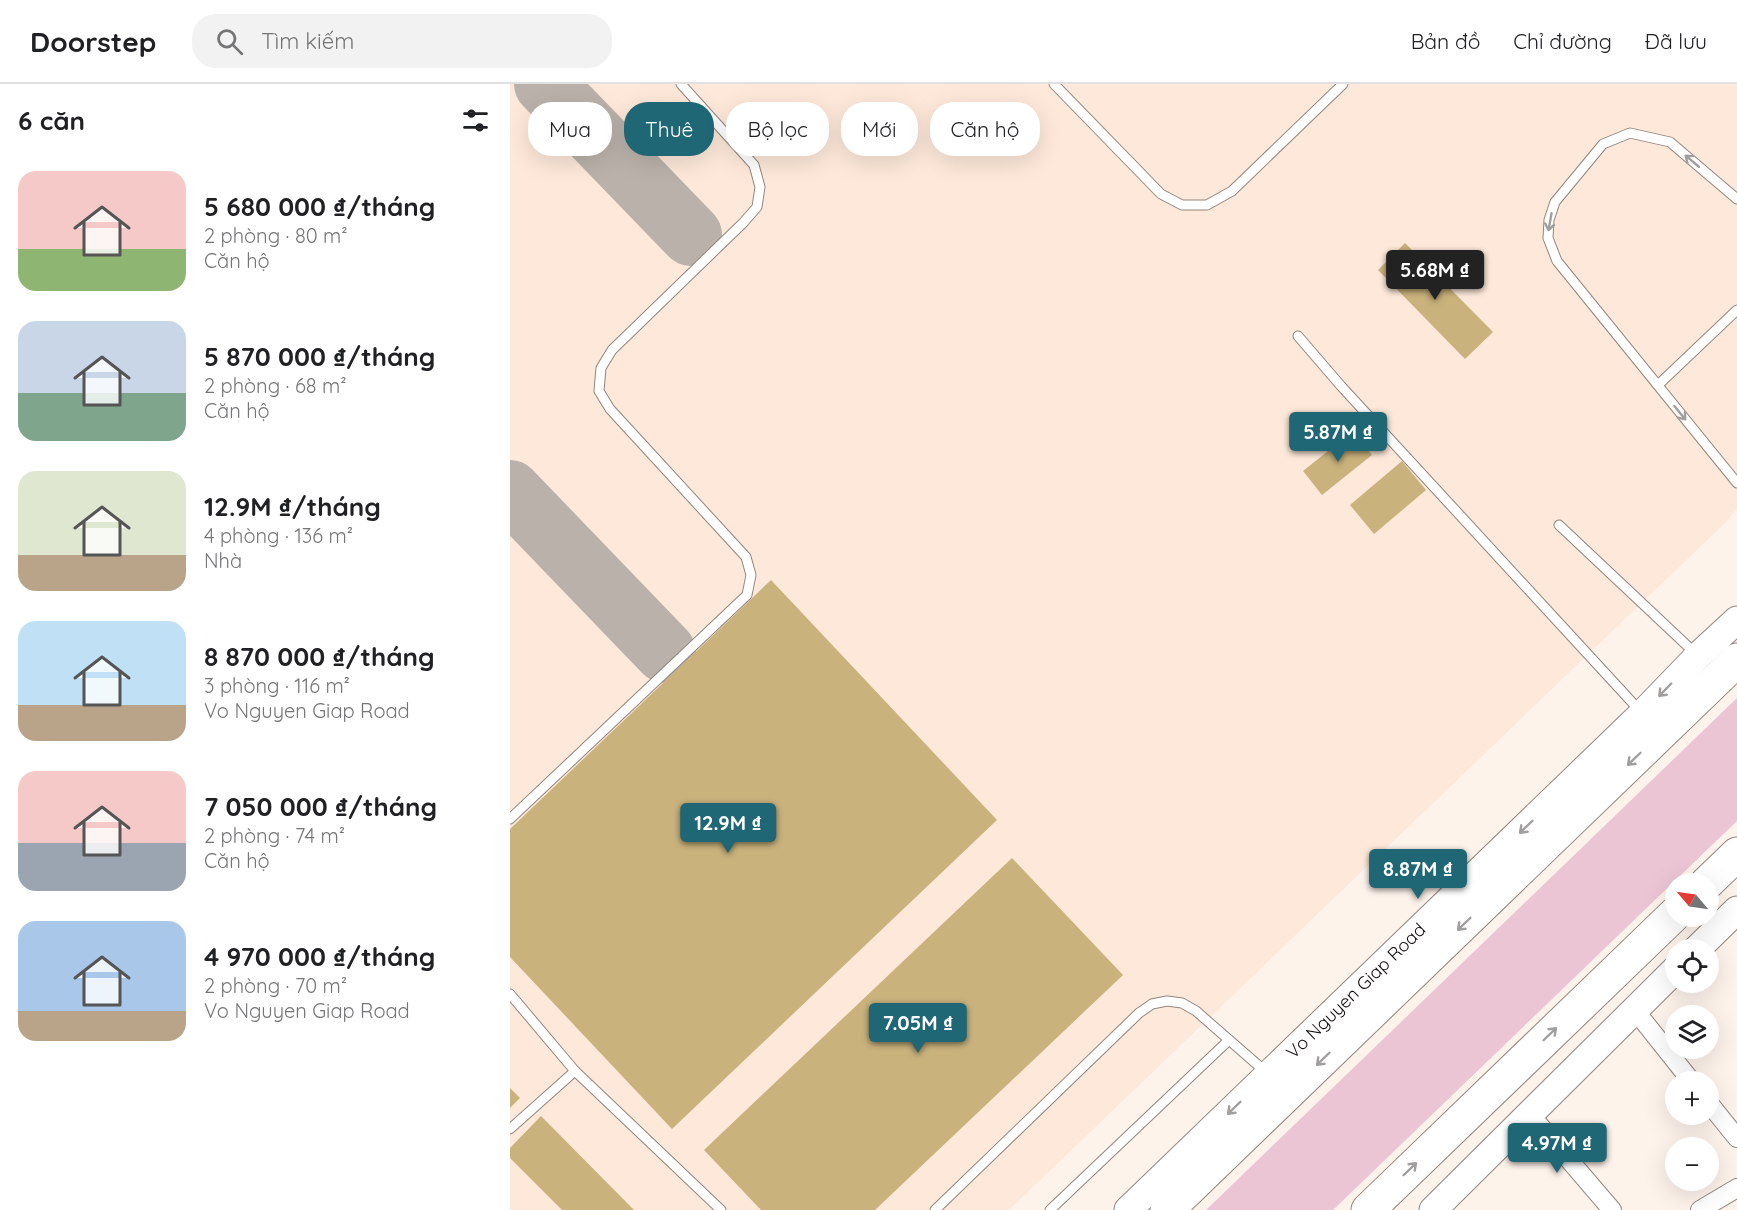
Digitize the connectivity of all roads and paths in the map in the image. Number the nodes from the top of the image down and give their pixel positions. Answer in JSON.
{"nodes":[{"id":1,"x":681,"y":84,"type":"edge"},
{"id":2,"x":1054,"y":84,"type":"edge"},
{"id":3,"x":1343,"y":84,"type":"edge"},
{"id":4,"x":1737,"y":199,"type":"edge"},
{"id":5,"x":1737,"y":310,"type":"edge"},
{"id":6,"x":1298,"y":336,"type":"dead end"},
{"id":7,"x":1658,"y":385,"type":"junction"},
{"id":8,"x":1737,"y":483,"type":"edge"},
{"id":9,"x":1559,"y":525,"type":"dead end"},
{"id":10,"x":1737,"y":620,"type":"edge"},
{"id":11,"x":1698,"y":656,"type":"junction"},
{"id":12,"x":1737,"y":660,"type":"edge"},
{"id":13,"x":1642,"y":714,"type":"junction"},
{"id":14,"x":510,"y":819,"type":"edge"},
{"id":15,"x":1737,"y":854,"type":"edge"},
{"id":16,"x":1717,"y":873,"type":"edge"},
{"id":17,"x":1737,"y":910,"type":"edge"},
{"id":18,"x":1665,"y":924,"type":"edge"},
{"id":19,"x":1707,"y":939,"type":"edge"},
{"id":20,"x":1665,"y":979,"type":"edge"},
{"id":21,"x":510,"y":994,"type":"edge"},
{"id":22,"x":1634,"y":1008,"type":"junction"},
{"id":23,"x":1229,"y":1040,"type":"junction"},
{"id":24,"x":575,"y":1071,"type":"junction"},
{"id":25,"x":1683,"y":1071,"type":"edge"},
{"id":26,"x":1269,"y":1075,"type":"junction"},
{"id":27,"x":1529,"y":1113,"type":"junction"},
{"id":28,"x":1719,"y":1116,"type":"edge"},
{"id":29,"x":510,"y":1129,"type":"edge"},
{"id":30,"x":1737,"y":1138,"type":"edge"},
{"id":31,"x":1737,"y":1188,"type":"edge"},
{"id":32,"x":721,"y":1210,"type":"edge"},
{"id":33,"x":935,"y":1210,"type":"edge"},
{"id":34,"x":1050,"y":1210,"type":"edge"},
{"id":35,"x":1128,"y":1210,"type":"edge"},
{"id":36,"x":1167,"y":1210,"type":"edge"},
{"id":37,"x":1368,"y":1210,"type":"edge"},
{"id":38,"x":1433,"y":1210,"type":"edge"},
{"id":39,"x":1612,"y":1210,"type":"edge"},
{"id":40,"x":1700,"y":1210,"type":"edge"}],
"edges":[{"from":1,"to":14,"type":"lane"},
{"from":2,"to":3,"type":"lane"},
{"from":4,"to":7,"type":"lane","one_way":true},
{"from":5,"to":7,"type":"lane"},
{"from":6,"to":13,"type":"lane"},
{"from":7,"to":8,"type":"lane","one_way":true},
{"from":9,"to":11,"type":"lane"},
{"from":10,"to":11,"type":"main road","name":"Vo Nguyen Giap Road"},
{"from":11,"to":13,"type":"main road","name":"Vo Nguyen Giap Road","one_way":true},
{"from":12,"to":36,"type":"highway","name":"Vo Nguyen Giap Road","one_way":true},
{"from":13,"to":26,"type":"main road","name":"Vo Nguyen Giap Road","one_way":true},
{"from":15,"to":16,"type":"highway"},
{"from":17,"to":19,"type":"main road"},
{"from":37,"to":18,"type":"highway","one_way":true},
{"from":20,"to":22,"type":"main road"},
{"from":21,"to":24,"type":"lane"},
{"from":22,"to":25,"type":"street"},
{"from":22,"to":27,"type":"main road"},
{"from":23,"to":26,"type":"lane"},
{"from":23,"to":33,"type":"lane"},
{"from":23,"to":34,"type":"lane"},
{"from":24,"to":29,"type":"lane"},
{"from":24,"to":32,"type":"lane"},
{"from":26,"to":35,"type":"main road","name":"Vo Nguyen Giap Road","one_way":true},
{"from":27,"to":38,"type":"main road"},
{"from":27,"to":39,"type":"street"},
{"from":28,"to":30,"type":"street"},
{"from":31,"to":40,"type":"street"}]}
